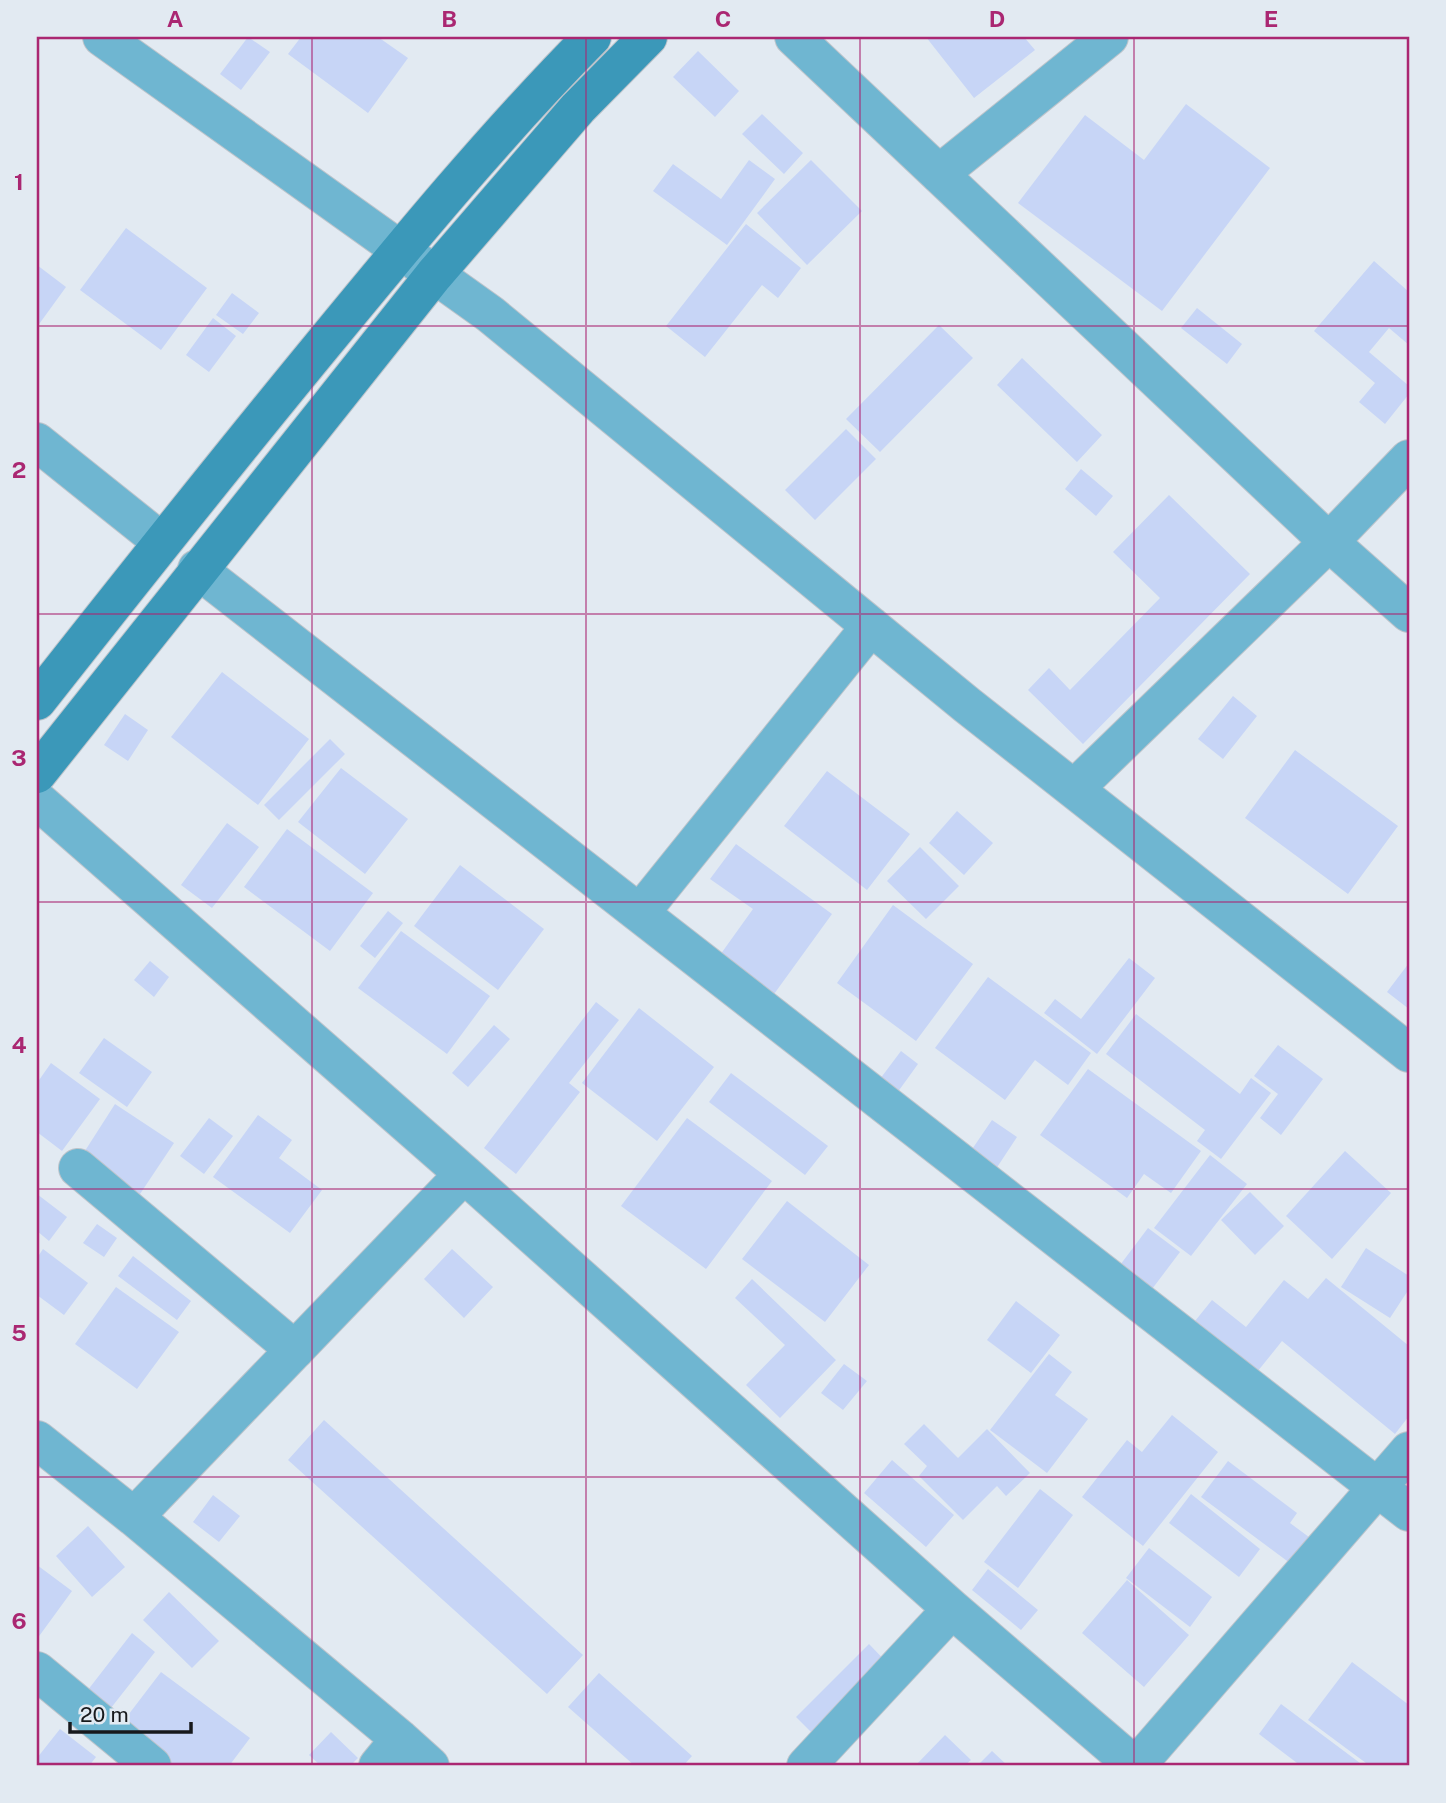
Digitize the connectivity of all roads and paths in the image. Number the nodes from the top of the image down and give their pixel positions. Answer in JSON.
{"nodes":[{"id":1,"x":102,"y":37,"type":"edge"},
{"id":2,"x":592,"y":37,"type":"edge"},
{"id":3,"x":648,"y":37,"type":"edge"},
{"id":4,"x":794,"y":37,"type":"edge"},
{"id":5,"x":1109,"y":37,"type":"edge"},
{"id":6,"x":939,"y":174,"type":"junction"},
{"id":7,"x":399,"y":251,"type":"junction"},
{"id":8,"x":434,"y":275,"type":"junction"},
{"id":9,"x":37,"y":442,"type":"edge"},
{"id":10,"x":1409,"y":459,"type":"edge"},
{"id":11,"x":162,"y":542,"type":"junction"},
{"id":12,"x":1329,"y":542,"type":"junction"},
{"id":13,"x":197,"y":569,"type":"junction"},
{"id":14,"x":1409,"y":613,"type":"edge"},
{"id":15,"x":871,"y":626,"type":"junction"},
{"id":16,"x":37,"y":701,"type":"edge"},
{"id":17,"x":37,"y":774,"type":"edge"},
{"id":18,"x":1074,"y":789,"type":"junction"},
{"id":19,"x":37,"y":800,"type":"edge"},
{"id":20,"x":640,"y":913,"type":"junction"},
{"id":21,"x":1409,"y":1053,"type":"edge"},
{"id":22,"x":78,"y":1168,"type":"dead end"},
{"id":23,"x":464,"y":1174,"type":"junction"},
{"id":24,"x":295,"y":1350,"type":"junction"},
{"id":25,"x":37,"y":1440,"type":"edge"},
{"id":26,"x":1409,"y":1451,"type":"edge"},
{"id":27,"x":1378,"y":1487,"type":"junction"},
{"id":28,"x":1409,"y":1512,"type":"edge"},
{"id":29,"x":134,"y":1517,"type":"junction"},
{"id":30,"x":952,"y":1609,"type":"junction"},
{"id":31,"x":37,"y":1671,"type":"edge"},
{"id":32,"x":389,"y":1753,"type":"edge"},
{"id":33,"x":152,"y":1766,"type":"edge"},
{"id":34,"x":430,"y":1766,"type":"edge"},
{"id":35,"x":806,"y":1766,"type":"edge"},
{"id":36,"x":1136,"y":1766,"type":"edge"}],
"edges":[{"from":1,"to":7,"type":"street"},
{"from":2,"to":7,"type":"main road"},
{"from":3,"to":8,"type":"main road"},
{"from":4,"to":6,"type":"street"},
{"from":5,"to":6,"type":"street"},
{"from":6,"to":12,"type":"street"},
{"from":7,"to":8,"type":"street"},
{"from":7,"to":11,"type":"main road"},
{"from":8,"to":13,"type":"main road"},
{"from":8,"to":15,"type":"street"},
{"from":9,"to":11,"type":"street"},
{"from":10,"to":12,"type":"street"},
{"from":11,"to":16,"type":"main road"},
{"from":12,"to":14,"type":"street"},
{"from":12,"to":18,"type":"street"},
{"from":13,"to":17,"type":"main road"},
{"from":13,"to":20,"type":"street"},
{"from":15,"to":18,"type":"street"},
{"from":15,"to":20,"type":"street"},
{"from":18,"to":21,"type":"street"},
{"from":19,"to":23,"type":"street"},
{"from":20,"to":27,"type":"street"},
{"from":22,"to":24,"type":"street"},
{"from":23,"to":24,"type":"street"},
{"from":23,"to":30,"type":"street"},
{"from":24,"to":29,"type":"street"},
{"from":25,"to":29,"type":"street"},
{"from":26,"to":27,"type":"street"},
{"from":27,"to":28,"type":"street"},
{"from":27,"to":36,"type":"street"},
{"from":29,"to":32,"type":"street"},
{"from":30,"to":35,"type":"street"},
{"from":30,"to":36,"type":"street"},
{"from":31,"to":33,"type":"street"},
{"from":32,"to":34,"type":"street"}]}
